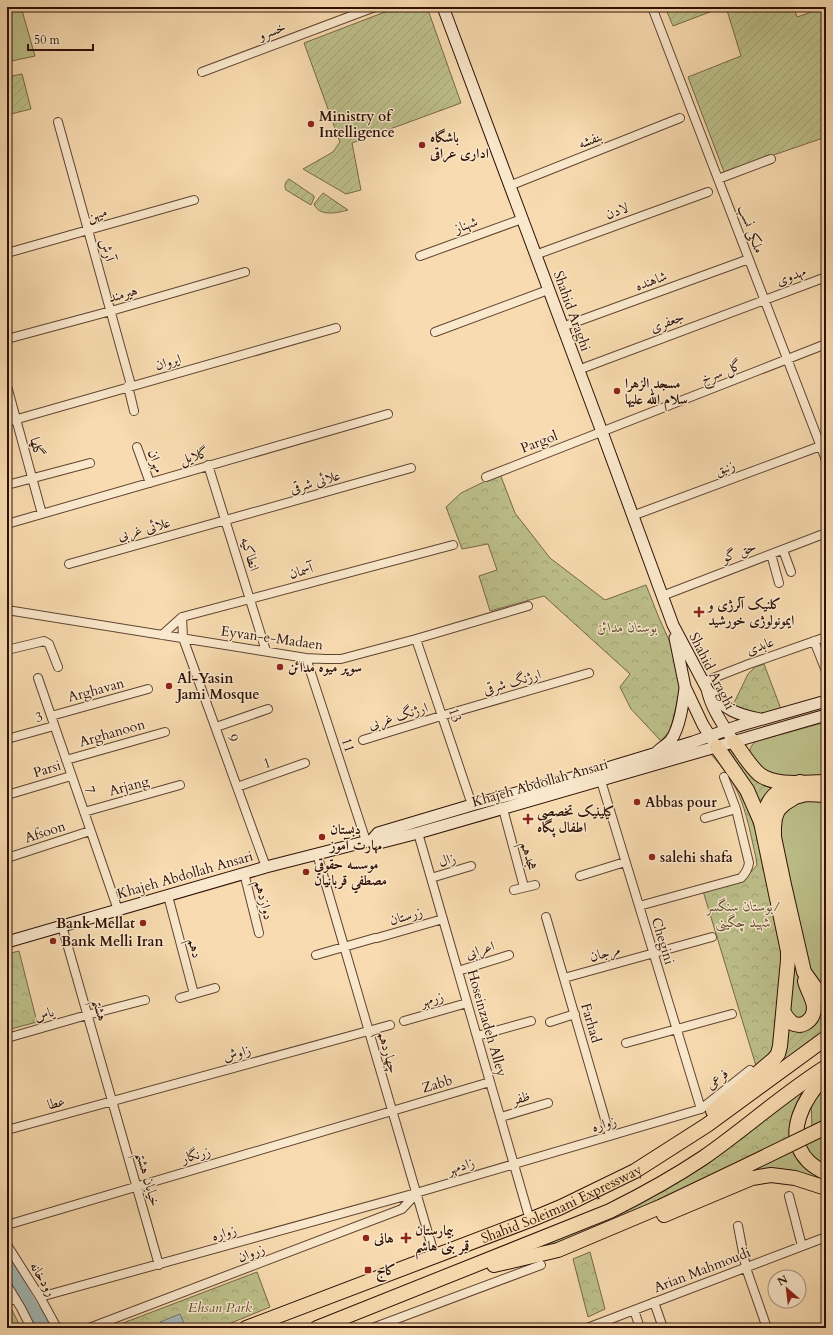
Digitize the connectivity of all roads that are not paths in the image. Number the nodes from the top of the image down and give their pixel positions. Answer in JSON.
{"nodes":[{"id":1,"x":375,"y":7,"type":"edge"},
{"id":2,"x":443,"y":7,"type":"edge"},
{"id":3,"x":652,"y":7,"type":"edge"},
{"id":4,"x":202,"y":72,"type":"dead end"},
{"id":5,"x":680,"y":118,"type":"dead end"},
{"id":6,"x":58,"y":122,"type":"dead end"},
{"id":7,"x":771,"y":159,"type":"dead end"},
{"id":8,"x":718,"y":179,"type":"junction"},
{"id":9,"x":509,"y":186,"type":"junction"},
{"id":10,"x":708,"y":192,"type":"dead end"},
{"id":11,"x":194,"y":200,"type":"dead end"},
{"id":12,"x":522,"y":219,"type":"junction"},
{"id":13,"x":88,"y":230,"type":"junction"},
{"id":14,"x":7,"y":253,"type":"edge"},
{"id":15,"x":535,"y":255,"type":"junction"},
{"id":16,"x":420,"y":256,"type":"dead end"},
{"id":17,"x":749,"y":260,"type":"junction"},
{"id":18,"x":245,"y":272,"type":"dead end"},
{"id":19,"x":826,"y":276,"type":"edge"},
{"id":20,"x":548,"y":290,"type":"junction"},
{"id":21,"x":764,"y":299,"type":"junction"},
{"id":22,"x":111,"y":311,"type":"junction"},
{"id":23,"x":562,"y":327,"type":"junction"},
{"id":24,"x":336,"y":328,"type":"dead end"},
{"id":25,"x":435,"y":332,"type":"dead end"},
{"id":26,"x":7,"y":339,"type":"edge"},
{"id":27,"x":826,"y":344,"type":"edge"},
{"id":28,"x":788,"y":360,"type":"junction"},
{"id":29,"x":578,"y":370,"type":"junction"},
{"id":30,"x":7,"y":386,"type":"edge"},
{"id":31,"x":129,"y":386,"type":"junction"},
{"id":32,"x":134,"y":411,"type":"dead end"},
{"id":33,"x":388,"y":414,"type":"dead end"},
{"id":34,"x":16,"y":420,"type":"junction"},
{"id":35,"x":7,"y":422,"type":"edge"},
{"id":36,"x":602,"y":432,"type":"junction"},
{"id":37,"x":823,"y":445,"type":"edge"},
{"id":38,"x":137,"y":447,"type":"dead end"},
{"id":39,"x":826,"y":460,"type":"edge"},
{"id":40,"x":90,"y":463,"type":"dead end"},
{"id":41,"x":208,"y":465,"type":"junction"},
{"id":42,"x":411,"y":468,"type":"dead end"},
{"id":43,"x":486,"y":477,"type":"dead end"},
{"id":44,"x":32,"y":479,"type":"junction"},
{"id":45,"x":150,"y":483,"type":"junction"},
{"id":46,"x":7,"y":485,"type":"edge"},
{"id":47,"x":42,"y":514,"type":"junction"},
{"id":48,"x":632,"y":516,"type":"junction"},
{"id":49,"x":226,"y":520,"type":"junction"},
{"id":50,"x":7,"y":524,"type":"edge"},
{"id":51,"x":826,"y":533,"type":"edge"},
{"id":52,"x":453,"y":545,"type":"dead end"},
{"id":53,"x":783,"y":550,"type":"junction"},
{"id":54,"x":771,"y":554,"type":"junction"},
{"id":55,"x":69,"y":564,"type":"dead end"},
{"id":56,"x":791,"y":572,"type":"dead end"},
{"id":57,"x":779,"y":583,"type":"dead end"},
{"id":58,"x":662,"y":596,"type":"junction"},
{"id":59,"x":250,"y":598,"type":"junction"},
{"id":60,"x":528,"y":606,"type":"dead end"},
{"id":61,"x":7,"y":610,"type":"edge"},
{"id":62,"x":182,"y":616,"type":"junction"},
{"id":63,"x":672,"y":625,"type":"junction"},
{"id":64,"x":162,"y":635,"type":"junction"},
{"id":65,"x":826,"y":637,"type":"edge"},
{"id":66,"x":183,"y":638,"type":"junction"},
{"id":67,"x":416,"y":639,"type":"junction"},
{"id":68,"x":814,"y":641,"type":"junction"},
{"id":69,"x":7,"y":650,"type":"edge"},
{"id":70,"x":266,"y":651,"type":"junction"},
{"id":71,"x":306,"y":658,"type":"junction"},
{"id":72,"x":58,"y":667,"type":"dead end"},
{"id":73,"x":826,"y":671,"type":"edge"},
{"id":74,"x":589,"y":673,"type":"dead end"},
{"id":75,"x":38,"y":678,"type":"dead end"},
{"id":76,"x":705,"y":685,"type":"junction"},
{"id":77,"x":685,"y":687,"type":"junction"},
{"id":78,"x":148,"y":689,"type":"dead end"},
{"id":79,"x":826,"y":702,"type":"edge"},
{"id":80,"x":268,"y":710,"type":"dead end"},
{"id":81,"x":826,"y":715,"type":"edge"},
{"id":82,"x":51,"y":716,"type":"junction"},
{"id":83,"x":441,"y":716,"type":"junction"},
{"id":84,"x":762,"y":720,"type":"junction"},
{"id":85,"x":54,"y":726,"type":"junction"},
{"id":86,"x":216,"y":727,"type":"junction"},
{"id":87,"x":726,"y":730,"type":"junction"},
{"id":88,"x":165,"y":732,"type":"dead end"},
{"id":89,"x":7,"y":739,"type":"edge"},
{"id":90,"x":363,"y":740,"type":"dead end"},
{"id":91,"x":713,"y":742,"type":"junction"},
{"id":92,"x":734,"y":742,"type":"junction"},
{"id":93,"x":655,"y":753,"type":"junction"},
{"id":94,"x":66,"y":760,"type":"junction"},
{"id":95,"x":305,"y":763,"type":"dead end"},
{"id":96,"x":71,"y":776,"type":"junction"},
{"id":97,"x":724,"y":777,"type":"dead end"},
{"id":98,"x":601,"y":781,"type":"junction"},
{"id":99,"x":800,"y":782,"type":"junction"},
{"id":100,"x":826,"y":782,"type":"edge"},
{"id":101,"x":180,"y":785,"type":"dead end"},
{"id":102,"x":237,"y":787,"type":"junction"},
{"id":103,"x":7,"y":795,"type":"edge"},
{"id":104,"x":826,"y":795,"type":"edge"},
{"id":105,"x":470,"y":799,"type":"dead end"},
{"id":106,"x":503,"y":809,"type":"junction"},
{"id":107,"x":736,"y":809,"type":"junction"},
{"id":108,"x":84,"y":812,"type":"junction"},
{"id":109,"x":705,"y":818,"type":"dead end"},
{"id":110,"x":761,"y":822,"type":"junction"},
{"id":111,"x":90,"y":831,"type":"junction"},
{"id":112,"x":418,"y":833,"type":"junction"},
{"id":113,"x":369,"y":840,"type":"junction"},
{"id":114,"x":317,"y":854,"type":"junction"},
{"id":115,"x":7,"y":858,"type":"edge"},
{"id":116,"x":625,"y":862,"type":"junction"},
{"id":117,"x":471,"y":866,"type":"dead end"},
{"id":118,"x":266,"y":867,"type":"junction"},
{"id":119,"x":244,"y":874,"type":"junction"},
{"id":120,"x":580,"y":876,"type":"dead end"},
{"id":121,"x":431,"y":878,"type":"junction"},
{"id":122,"x":535,"y":884,"type":"dead end"},
{"id":123,"x":524,"y":888,"type":"junction"},
{"id":124,"x":514,"y":890,"type":"dead end"},
{"id":125,"x":168,"y":896,"type":"junction"},
{"id":126,"x":639,"y":906,"type":"junction"},
{"id":127,"x":118,"y":910,"type":"junction"},
{"id":128,"x":546,"y":917,"type":"dead end"},
{"id":129,"x":443,"y":920,"type":"junction"},
{"id":130,"x":62,"y":926,"type":"junction"},
{"id":131,"x":259,"y":934,"type":"dead end"},
{"id":132,"x":712,"y":937,"type":"dead end"},
{"id":133,"x":7,"y":942,"type":"edge"},
{"id":134,"x":344,"y":947,"type":"junction"},
{"id":135,"x":653,"y":953,"type":"junction"},
{"id":136,"x":316,"y":955,"type":"dead end"},
{"id":137,"x":509,"y":955,"type":"dead end"},
{"id":138,"x":458,"y":971,"type":"junction"},
{"id":139,"x":804,"y":972,"type":"junction"},
{"id":140,"x":564,"y":978,"type":"junction"},
{"id":141,"x":215,"y":988,"type":"dead end"},
{"id":142,"x":194,"y":994,"type":"junction"},
{"id":143,"x":180,"y":998,"type":"dead end"},
{"id":144,"x":145,"y":1000,"type":"dead end"},
{"id":145,"x":826,"y":1000,"type":"edge"},
{"id":146,"x":467,"y":1003,"type":"junction"},
{"id":147,"x":784,"y":1013,"type":"junction"},
{"id":148,"x":575,"y":1014,"type":"junction"},
{"id":149,"x":732,"y":1014,"type":"dead end"},
{"id":150,"x":87,"y":1015,"type":"junction"},
{"id":151,"x":404,"y":1021,"type":"dead end"},
{"id":152,"x":531,"y":1021,"type":"dead end"},
{"id":153,"x":550,"y":1022,"type":"dead end"},
{"id":154,"x":390,"y":1025,"type":"dead end"},
{"id":155,"x":676,"y":1029,"type":"junction"},
{"id":156,"x":369,"y":1031,"type":"junction"},
{"id":157,"x":477,"y":1036,"type":"junction"},
{"id":158,"x":7,"y":1038,"type":"edge"},
{"id":159,"x":826,"y":1038,"type":"edge"},
{"id":160,"x":626,"y":1043,"type":"dead end"},
{"id":161,"x":826,"y":1067,"type":"edge"},
{"id":162,"x":750,"y":1070,"type":"dead end"},
{"id":163,"x":826,"y":1075,"type":"edge"},
{"id":164,"x":490,"y":1082,"type":"junction"},
{"id":165,"x":112,"y":1101,"type":"junction"},
{"id":166,"x":548,"y":1103,"type":"dead end"},
{"id":167,"x":701,"y":1109,"type":"junction"},
{"id":168,"x":392,"y":1111,"type":"junction"},
{"id":169,"x":501,"y":1117,"type":"junction"},
{"id":170,"x":826,"y":1127,"type":"edge"},
{"id":171,"x":7,"y":1130,"type":"edge"},
{"id":172,"x":610,"y":1136,"type":"junction"},
{"id":173,"x":674,"y":1147,"type":"junction"},
{"id":174,"x":514,"y":1164,"type":"junction"},
{"id":175,"x":826,"y":1173,"type":"edge"},
{"id":176,"x":136,"y":1186,"type":"junction"},
{"id":177,"x":826,"y":1188,"type":"edge"},
{"id":178,"x":416,"y":1193,"type":"junction"},
{"id":179,"x":789,"y":1196,"type":"dead end"},
{"id":180,"x":530,"y":1220,"type":"junction"},
{"id":181,"x":7,"y":1225,"type":"edge"},
{"id":182,"x":738,"y":1226,"type":"dead end"},
{"id":183,"x":826,"y":1237,"type":"edge"},
{"id":184,"x":581,"y":1240,"type":"junction"},
{"id":185,"x":7,"y":1245,"type":"edge"},
{"id":186,"x":802,"y":1246,"type":"junction"},
{"id":187,"x":435,"y":1257,"type":"junction"},
{"id":188,"x":159,"y":1265,"type":"junction"},
{"id":189,"x":541,"y":1265,"type":"dead end"},
{"id":190,"x":746,"y":1268,"type":"junction"},
{"id":191,"x":443,"y":1278,"type":"junction"},
{"id":192,"x":7,"y":1285,"type":"edge"},
{"id":193,"x":40,"y":1297,"type":"junction"},
{"id":194,"x":11,"y":1300,"type":"edge"},
{"id":195,"x":654,"y":1302,"type":"junction"},
{"id":196,"x":634,"y":1310,"type":"junction"},
{"id":197,"x":31,"y":1328,"type":"edge"},
{"id":198,"x":57,"y":1328,"type":"edge"},
{"id":199,"x":89,"y":1328,"type":"edge"},
{"id":200,"x":246,"y":1328,"type":"edge"},
{"id":201,"x":317,"y":1328,"type":"edge"},
{"id":202,"x":375,"y":1328,"type":"edge"},
{"id":203,"x":587,"y":1328,"type":"edge"},
{"id":204,"x":640,"y":1328,"type":"edge"},
{"id":205,"x":663,"y":1328,"type":"edge"},
{"id":206,"x":767,"y":1328,"type":"edge"}],
"edges":[{"from":1,"to":4,"type":"street","name":"خسرو"},
{"from":2,"to":9,"type":"main road","name":"Shahid Araghi"},
{"from":3,"to":8,"type":"street","name":"ملکی نسب"},
{"from":5,"to":9,"type":"street","name":"بنفشه"},
{"from":6,"to":13,"type":"street","name":"آرش"},
{"from":7,"to":8,"type":"street"},
{"from":8,"to":17,"type":"street","name":"ملکی نسب"},
{"from":9,"to":12,"type":"main road","name":"Shahid Araghi"},
{"from":10,"to":15,"type":"street","name":"لادن"},
{"from":11,"to":13,"type":"street","name":"میهن"},
{"from":12,"to":15,"type":"main road","name":"Shahid Araghi"},
{"from":12,"to":16,"type":"street","name":"شهناز"},
{"from":13,"to":14,"type":"street","name":"میهن"},
{"from":13,"to":22,"type":"street","name":"آرش"},
{"from":15,"to":20,"type":"main road","name":"Shahid Araghi"},
{"from":17,"to":21,"type":"street","name":"ملکی نسب"},
{"from":17,"to":23,"type":"street","name":"شاهنده"},
{"from":18,"to":22,"type":"street","name":"هیرمند"},
{"from":19,"to":21,"type":"street","name":"مهدوی"},
{"from":20,"to":23,"type":"main road","name":"Shahid Araghi"},
{"from":20,"to":25,"type":"street"},
{"from":21,"to":28,"type":"street","name":"ملکی نسب"},
{"from":21,"to":29,"type":"street","name":"جعفری"},
{"from":22,"to":26,"type":"street","name":"هیرمند"},
{"from":22,"to":31,"type":"street","name":"آرش"},
{"from":23,"to":29,"type":"main road","name":"Shahid Araghi"},
{"from":24,"to":31,"type":"street","name":"ایروان"},
{"from":27,"to":28,"type":"street","name":"گل سرخ"},
{"from":28,"to":36,"type":"street","name":"گل سرخ"},
{"from":28,"to":37,"type":"street","name":"ملکی نسب"},
{"from":29,"to":36,"type":"main road","name":"Shahid Araghi"},
{"from":30,"to":34,"type":"street","name":"گلها"},
{"from":31,"to":32,"type":"street","name":"آرش"},
{"from":31,"to":34,"type":"street","name":"ایروان"},
{"from":33,"to":41,"type":"street","name":"گلایل"},
{"from":34,"to":35,"type":"street","name":"ایروان"},
{"from":34,"to":44,"type":"street","name":"گلها"},
{"from":36,"to":43,"type":"street","name":"Pargol"},
{"from":36,"to":48,"type":"main road","name":"Shahid Araghi"},
{"from":37,"to":39,"type":"street","name":"ملکی نسب"},
{"from":37,"to":48,"type":"street","name":"زنبق"},
{"from":38,"to":45,"type":"street","name":"مهران"},
{"from":40,"to":44,"type":"street"},
{"from":41,"to":45,"type":"street","name":"گلایل"},
{"from":41,"to":49,"type":"street","name":"انطاکیه"},
{"from":42,"to":49,"type":"street","name":"علائی شرقی"},
{"from":44,"to":46,"type":"street"},
{"from":44,"to":47,"type":"street","name":"گلها"},
{"from":45,"to":47,"type":"street","name":"گلایل"},
{"from":47,"to":50,"type":"street","name":"گلایل"},
{"from":48,"to":58,"type":"main road","name":"Shahid Araghi"},
{"from":49,"to":55,"type":"street","name":"علائی غربی"},
{"from":49,"to":59,"type":"street","name":"انطاکیه"},
{"from":51,"to":53,"type":"street","name":"حق گو"},
{"from":52,"to":59,"type":"street","name":"آسمان"},
{"from":53,"to":54,"type":"street","name":"حق گو"},
{"from":53,"to":56,"type":"street"},
{"from":54,"to":57,"type":"street"},
{"from":54,"to":58,"type":"street","name":"حق گو"},
{"from":58,"to":63,"type":"main road","name":"Shahid Araghi"},
{"from":59,"to":62,"type":"street","name":"آسمان"},
{"from":59,"to":70,"type":"street","name":"انطاکیه"},
{"from":60,"to":67,"type":"street","name":"Eyvan-e-Madaen"},
{"from":61,"to":64,"type":"street","name":"Eyvan-e-Madaen"},
{"from":62,"to":64,"type":"street","name":"آسمان"},
{"from":62,"to":66,"type":"street","name":"9"},
{"from":63,"to":76,"type":"main road","name":"Shahid Araghi"},
{"from":63,"to":77,"type":"main road","name":"Shahid Araghi"},
{"from":64,"to":66,"type":"street","name":"Eyvan-e-Madaen"},
{"from":65,"to":68,"type":"street","name":"عابدی"},
{"from":66,"to":70,"type":"street","name":"Eyvan-e-Madaen"},
{"from":66,"to":86,"type":"street","name":"9"},
{"from":67,"to":71,"type":"street","name":"Eyvan-e-Madaen"},
{"from":67,"to":83,"type":"street","name":"13"},
{"from":68,"to":73,"type":"street"},
{"from":68,"to":76,"type":"street","name":"عابدی"},
{"from":69,"to":72,"type":"street"},
{"from":70,"to":71,"type":"street","name":"Eyvan-e-Madaen"},
{"from":71,"to":113,"type":"street","name":"11"},
{"from":74,"to":83,"type":"street","name":"ارژنگ شرقی"},
{"from":75,"to":82,"type":"street","name":"7"},
{"from":76,"to":84,"type":"main road"},
{"from":76,"to":87,"type":"main road","name":"Shahid Araghi"},
{"from":77,"to":91,"type":"main road","name":"Shahid Araghi"},
{"from":77,"to":93,"type":"main road"},
{"from":78,"to":82,"type":"street","name":"Arghavan"},
{"from":79,"to":84,"type":"main road"},
{"from":80,"to":86,"type":"street"},
{"from":81,"to":92,"type":"main road"},
{"from":82,"to":85,"type":"street","name":"7"},
{"from":83,"to":90,"type":"street","name":"ارژنگ غربی"},
{"from":83,"to":105,"type":"street","name":"13"},
{"from":84,"to":87,"type":"main road"},
{"from":85,"to":89,"type":"street","name":"3"},
{"from":85,"to":94,"type":"street","name":"7"},
{"from":86,"to":102,"type":"street","name":"9"},
{"from":87,"to":91,"type":"main road"},
{"from":87,"to":92,"type":"main road","name":"Shahid Araghi"},
{"from":88,"to":94,"type":"street","name":"Arghanoon"},
{"from":91,"to":92,"type":"main road"},
{"from":91,"to":93,"type":"main road","name":"Khajeh Abdollah Ansari"},
{"from":91,"to":98,"type":"main road","name":"Khajeh Abdollah Ansari"},
{"from":91,"to":110,"type":"highway"},
{"from":92,"to":99,"type":"highway"},
{"from":93,"to":113,"type":"main road","name":"Khajeh Abdollah Ansari"},
{"from":94,"to":96,"type":"street","name":"7"},
{"from":95,"to":102,"type":"street","name":"1"},
{"from":96,"to":103,"type":"street","name":"Parsi"},
{"from":96,"to":108,"type":"street","name":"7"},
{"from":97,"to":107,"type":"street"},
{"from":98,"to":106,"type":"main road","name":"Khajeh Abdollah Ansari"},
{"from":98,"to":116,"type":"street","name":"Chegini"},
{"from":99,"to":100,"type":"highway"},
{"from":99,"to":110,"type":"highway"},
{"from":101,"to":108,"type":"street","name":"Arjang"},
{"from":102,"to":118,"type":"street","name":"9"},
{"from":104,"to":139,"type":"highway"},
{"from":106,"to":112,"type":"main road","name":"Khajeh Abdollah Ansari"},
{"from":106,"to":123,"type":"street","name":"هجدهم"},
{"from":107,"to":109,"type":"street"},
{"from":107,"to":126,"type":"street"},
{"from":108,"to":111,"type":"street","name":"7"},
{"from":110,"to":147,"type":"highway"},
{"from":111,"to":115,"type":"street","name":"Afsoon"},
{"from":111,"to":127,"type":"street","name":"7"},
{"from":112,"to":113,"type":"main road","name":"Khajeh Abdollah Ansari"},
{"from":112,"to":121,"type":"street","name":"Hoseinzadeh Alley"},
{"from":113,"to":114,"type":"main road","name":"Khajeh Abdollah Ansari"},
{"from":114,"to":118,"type":"main road","name":"Khajeh Abdollah Ansari"},
{"from":114,"to":134,"type":"street","name":"چهاردهم"},
{"from":116,"to":120,"type":"street"},
{"from":116,"to":126,"type":"street","name":"Chegini"},
{"from":117,"to":121,"type":"street","name":"زال"},
{"from":118,"to":119,"type":"main road","name":"Khajeh Abdollah Ansari"},
{"from":119,"to":125,"type":"main road","name":"Khajeh Abdollah Ansari"},
{"from":119,"to":131,"type":"street","name":"دوازدهم"},
{"from":121,"to":129,"type":"street","name":"Hoseinzadeh Alley"},
{"from":122,"to":123,"type":"street","name":"هجدهم"},
{"from":123,"to":124,"type":"street","name":"هجدهم"},
{"from":125,"to":127,"type":"main road","name":"Khajeh Abdollah Ansari"},
{"from":125,"to":142,"type":"street","name":"دهم"},
{"from":126,"to":135,"type":"street","name":"Chegini"},
{"from":127,"to":130,"type":"main road","name":"Khajeh Abdollah Ansari"},
{"from":128,"to":140,"type":"street","name":"Farhad"},
{"from":129,"to":134,"type":"street","name":"زرستان"},
{"from":129,"to":138,"type":"street","name":"Hoseinzadeh Alley"},
{"from":130,"to":133,"type":"main road","name":"Khajeh Abdollah Ansari"},
{"from":130,"to":150,"type":"street","name":"هشتم"},
{"from":132,"to":135,"type":"street","name":"مرجان"},
{"from":134,"to":136,"type":"street","name":"زرستان"},
{"from":134,"to":156,"type":"street","name":"چهاردهم"},
{"from":135,"to":140,"type":"street","name":"مرجان"},
{"from":135,"to":155,"type":"street","name":"Chegini"},
{"from":137,"to":138,"type":"street","name":"اعرابی"},
{"from":138,"to":146,"type":"street","name":"Hoseinzadeh Alley"},
{"from":139,"to":145,"type":"highway"},
{"from":139,"to":147,"type":"highway"},
{"from":140,"to":148,"type":"street","name":"Farhad"},
{"from":141,"to":142,"type":"street"},
{"from":142,"to":143,"type":"street"},
{"from":144,"to":150,"type":"street"},
{"from":146,"to":151,"type":"street","name":"زرمهر"},
{"from":146,"to":157,"type":"street","name":"Hoseinzadeh Alley"},
{"from":147,"to":173,"type":"highway"},
{"from":148,"to":153,"type":"street"},
{"from":148,"to":172,"type":"street","name":"Farhad"},
{"from":149,"to":155,"type":"street"},
{"from":150,"to":158,"type":"street","name":"یاس"},
{"from":150,"to":165,"type":"street","name":"هشتم"},
{"from":152,"to":157,"type":"street"},
{"from":154,"to":156,"type":"street","name":"زاوش"},
{"from":155,"to":160,"type":"street"},
{"from":155,"to":167,"type":"street","name":"Chegini"},
{"from":156,"to":165,"type":"street","name":"زاوش"},
{"from":156,"to":168,"type":"street","name":"چهاردهم"},
{"from":157,"to":164,"type":"street","name":"Hoseinzadeh Alley"},
{"from":159,"to":173,"type":"highway","name":"Shahid Soleimani Expressway"},
{"from":161,"to":191,"type":"highway","name":"Shahid Soleimani Expressway"},
{"from":162,"to":167,"type":"street","name":"فرعی"},
{"from":163,"to":175,"type":"highway"},
{"from":164,"to":168,"type":"street","name":"Zabb"},
{"from":164,"to":169,"type":"street","name":"Hoseinzadeh Alley"},
{"from":165,"to":171,"type":"street","name":"عطا"},
{"from":165,"to":176,"type":"street","name":"خیابان هشتم"},
{"from":166,"to":169,"type":"street","name":"ظفر"},
{"from":167,"to":172,"type":"street","name":"زواره"},
{"from":168,"to":176,"type":"street","name":"زرنگار"},
{"from":168,"to":178,"type":"street","name":"چهاردهم"},
{"from":169,"to":174,"type":"street","name":"Hoseinzadeh Alley"},
{"from":170,"to":184,"type":"highway","bridge":true},
{"from":172,"to":174,"type":"street","name":"زواره"},
{"from":173,"to":180,"type":"highway","name":"Shahid Soleimani Expressway"},
{"from":174,"to":178,"type":"street","name":"زادمهر"},
{"from":174,"to":180,"type":"street","name":"Hoseinzadeh Alley"},
{"from":176,"to":181,"type":"street","name":"زرنگار"},
{"from":176,"to":188,"type":"street","name":"خیابان هشتم"},
{"from":177,"to":184,"type":"highway"},
{"from":178,"to":187,"type":"street","name":"چهاردهم"},
{"from":178,"to":188,"type":"street","name":"زواره"},
{"from":178,"to":199,"type":"street","name":"زروان"},
{"from":179,"to":186,"type":"street"},
{"from":180,"to":187,"type":"highway","name":"Shahid Soleimani Expressway"},
{"from":182,"to":190,"type":"street"},
{"from":183,"to":186,"type":"street","name":"Arian Mahmoudi"},
{"from":184,"to":191,"type":"highway"},
{"from":185,"to":193,"type":"street","name":"رودخانه"},
{"from":186,"to":190,"type":"street","name":"Arian Mahmoudi"},
{"from":187,"to":200,"type":"highway","name":"Shahid Soleimani Expressway"},
{"from":188,"to":193,"type":"street","name":"زواره"},
{"from":189,"to":202,"type":"street"},
{"from":190,"to":195,"type":"street","name":"Arian Mahmoudi"},
{"from":190,"to":206,"type":"street"},
{"from":191,"to":201,"type":"highway","name":"Shahid Soleimani Expressway"},
{"from":192,"to":194,"type":"street"},
{"from":193,"to":198,"type":"street","name":"رودخانه"},
{"from":194,"to":197,"type":"street"},
{"from":195,"to":196,"type":"street","name":"Arian Mahmoudi"},
{"from":195,"to":205,"type":"street"},
{"from":196,"to":203,"type":"street","name":"Arian Mahmoudi"},
{"from":196,"to":204,"type":"street"}]}
